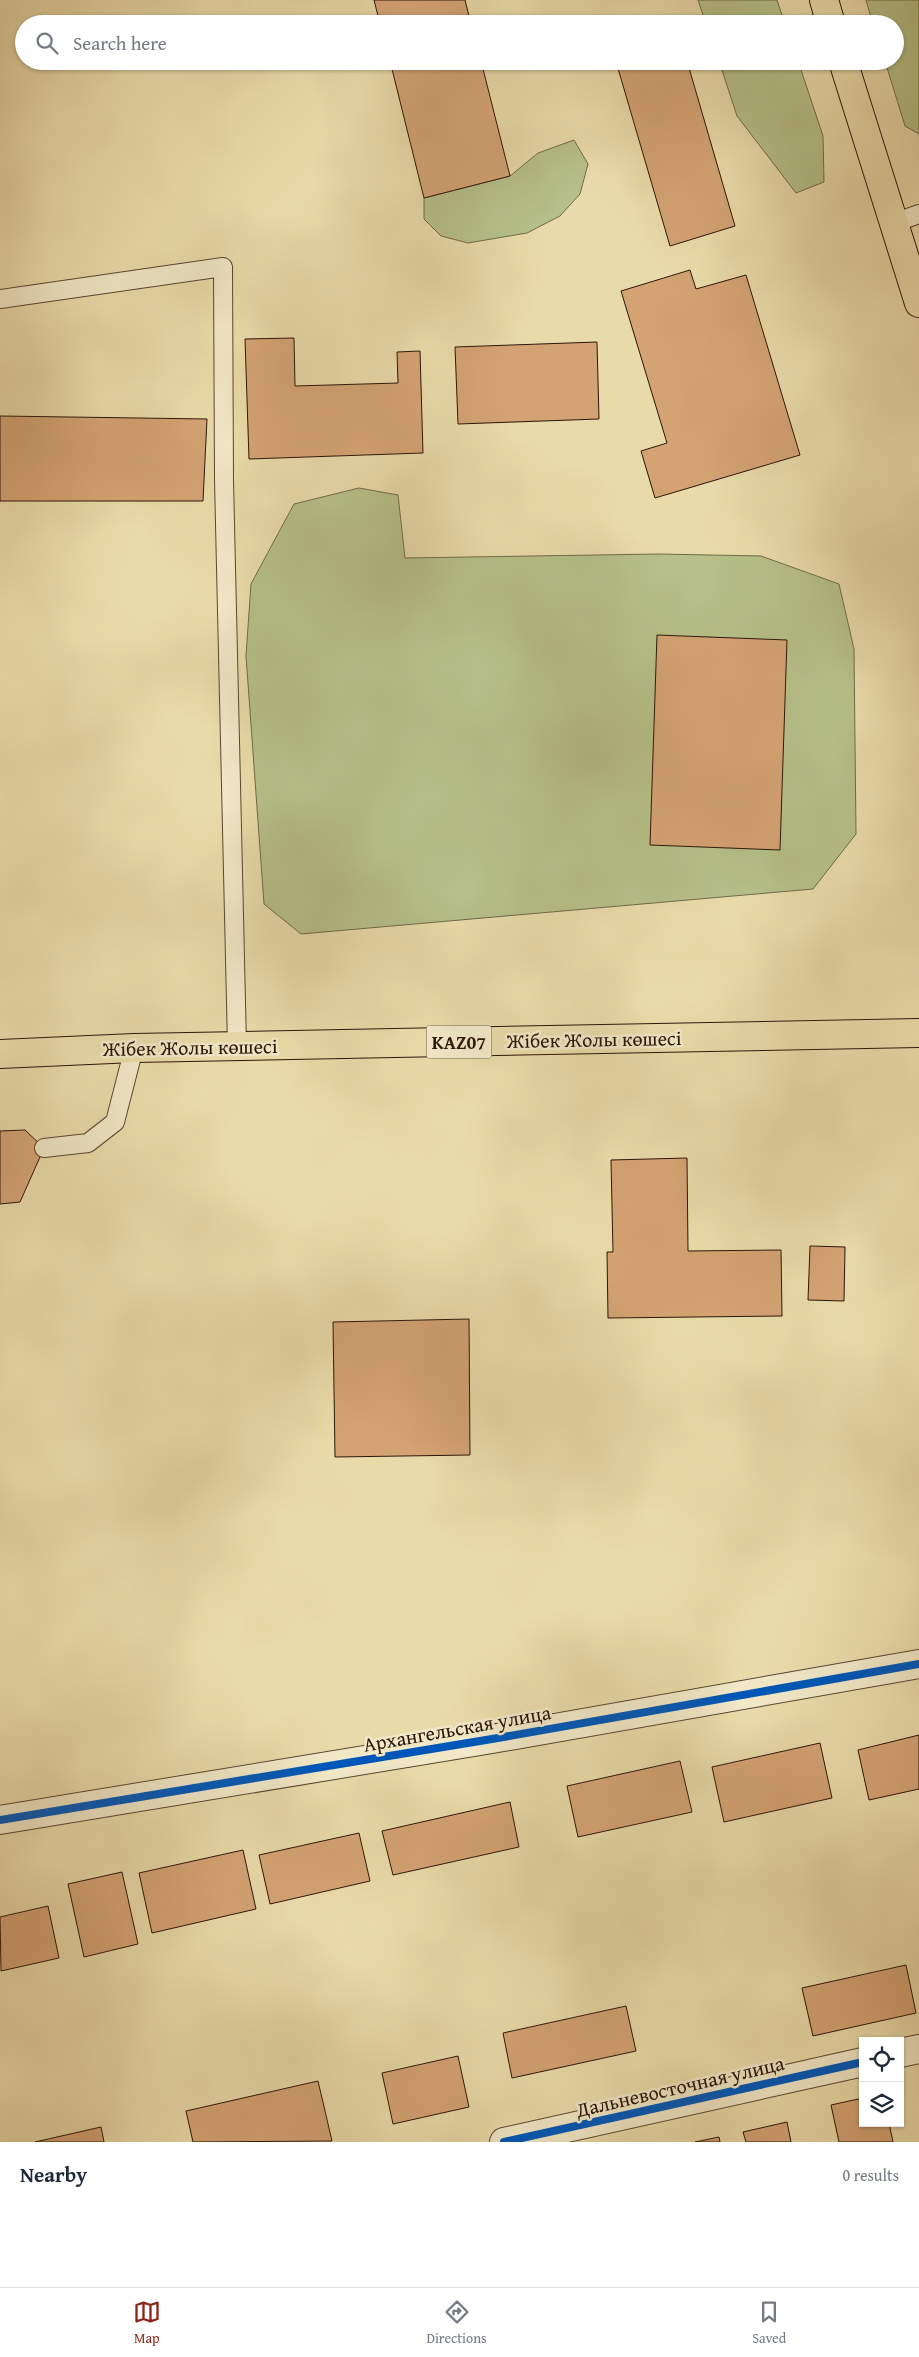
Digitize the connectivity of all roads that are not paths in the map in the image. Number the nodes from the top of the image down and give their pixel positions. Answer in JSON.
{"nodes":[{"id":1,"x":824,"y":0,"type":"edge"},
{"id":2,"x":828,"y":15,"type":"edge"},
{"id":3,"x":846,"y":70,"type":"edge"},
{"id":4,"x":919,"y":214,"type":"edge"},
{"id":5,"x":894,"y":223,"type":"junction"},
{"id":6,"x":0,"y":299,"type":"edge"},
{"id":7,"x":919,"y":303,"type":"edge"},
{"id":8,"x":919,"y":1033,"type":"edge"},
{"id":9,"x":237,"y":1046,"type":"junction"},
{"id":10,"x":134,"y":1048,"type":"junction"},
{"id":11,"x":0,"y":1054,"type":"edge"},
{"id":12,"x":44,"y":1148,"type":"dead end"},
{"id":13,"x":919,"y":1664,"type":"edge"},
{"id":14,"x":0,"y":1820,"type":"edge"},
{"id":15,"x":919,"y":2049,"type":"edge"},
{"id":16,"x":904,"y":2052,"type":"edge"},
{"id":17,"x":859,"y":2063,"type":"edge"},
{"id":18,"x":504,"y":2142,"type":"edge"}],
"edges":[{"from":1,"to":2,"type":"highway"},
{"from":3,"to":5,"type":"highway"},
{"from":4,"to":5,"type":"lane"},
{"from":5,"to":7,"type":"highway"},
{"from":6,"to":9,"type":"lane"},
{"from":8,"to":9,"type":"highway","name":"Жібек Жолы көшесі","number":"KAZ07"},
{"from":9,"to":10,"type":"highway","name":"Жібек Жолы көшесі","number":"KAZ07"},
{"from":10,"to":11,"type":"highway","name":"Жібек Жолы көшесі","number":"KAZ07"},
{"from":10,"to":12,"type":"lane"},
{"from":13,"to":14,"type":"street","name":"Архангельская улица"},
{"from":15,"to":16,"type":"street"},
{"from":17,"to":18,"type":"street","name":"Дальневосточная улица"}]}
